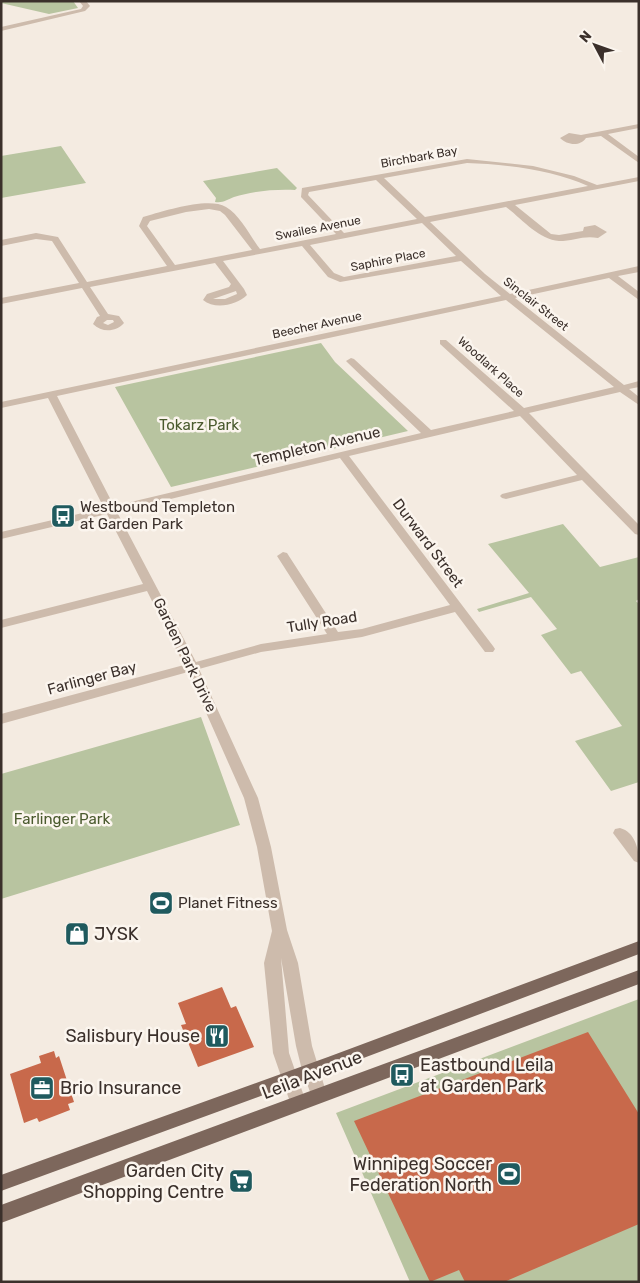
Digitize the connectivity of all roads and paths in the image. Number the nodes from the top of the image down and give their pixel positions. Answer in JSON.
{"nodes":[{"id":1,"x":82,"y":1,"type":"edge"},
{"id":2,"x":1,"y":20,"type":"edge"},
{"id":3,"x":13,"y":26,"type":"junction"},
{"id":4,"x":1,"y":28,"type":"edge"},
{"id":5,"x":639,"y":126,"type":"edge"},
{"id":6,"x":602,"y":133,"type":"junction"},
{"id":7,"x":581,"y":137,"type":"dead end"},
{"id":8,"x":639,"y":161,"type":"edge"},
{"id":9,"x":377,"y":176,"type":"junction"},
{"id":10,"x":637,"y":181,"type":"edge"},
{"id":11,"x":596,"y":187,"type":"junction"},
{"id":12,"x":508,"y":204,"type":"junction"},
{"id":13,"x":423,"y":220,"type":"junction"},
{"id":14,"x":587,"y":233,"type":"dead end"},
{"id":15,"x":342,"y":236,"type":"junction"},
{"id":16,"x":1,"y":243,"type":"edge"},
{"id":17,"x":304,"y":243,"type":"junction"},
{"id":18,"x":258,"y":252,"type":"junction"},
{"id":19,"x":461,"y":258,"type":"junction"},
{"id":20,"x":217,"y":260,"type":"junction"},
{"id":21,"x":173,"y":268,"type":"junction"},
{"id":22,"x":639,"y":270,"type":"edge"},
{"id":23,"x":611,"y":275,"type":"junction"},
{"id":24,"x":235,"y":284,"type":"dead end"},
{"id":25,"x":84,"y":285,"type":"junction"},
{"id":26,"x":639,"y":297,"type":"edge"},
{"id":27,"x":507,"y":298,"type":"junction"},
{"id":28,"x":1,"y":301,"type":"edge"},
{"id":29,"x":105,"y":317,"type":"dead end"},
{"id":30,"x":443,"y":342,"type":"dead end"},
{"id":31,"x":351,"y":362,"type":"dead end"},
{"id":32,"x":639,"y":384,"type":"edge"},
{"id":33,"x":624,"y":388,"type":"junction"},
{"id":34,"x":51,"y":394,"type":"junction"},
{"id":35,"x":639,"y":402,"type":"edge"},
{"id":36,"x":1,"y":405,"type":"edge"},
{"id":37,"x":522,"y":412,"type":"junction"},
{"id":38,"x":429,"y":434,"type":"junction"},
{"id":39,"x":343,"y":455,"type":"junction"},
{"id":40,"x":585,"y":476,"type":"junction"},
{"id":41,"x":506,"y":496,"type":"dead end"},
{"id":42,"x":112,"y":510,"type":"junction"},
{"id":43,"x":639,"y":532,"type":"edge"},
{"id":44,"x":1,"y":536,"type":"edge"},
{"id":45,"x":283,"y":556,"type":"dead end"},
{"id":46,"x":150,"y":586,"type":"junction"},
{"id":47,"x":458,"y":607,"type":"junction"},
{"id":48,"x":1,"y":624,"type":"edge"},
{"id":49,"x":334,"y":636,"type":"junction"},
{"id":50,"x":489,"y":649,"type":"dead end"},
{"id":51,"x":192,"y":667,"type":"junction"},
{"id":52,"x":1,"y":720,"type":"edge"},
{"id":53,"x":620,"y":833,"type":"dead end"},
{"id":54,"x":639,"y":858,"type":"edge"},
{"id":55,"x":278,"y":930,"type":"junction"},
{"id":56,"x":639,"y":947,"type":"edge"},
{"id":57,"x":639,"y":977,"type":"edge"},
{"id":58,"x":310,"y":1070,"type":"junction"},
{"id":59,"x":288,"y":1078,"type":"junction"},
{"id":60,"x":319,"y":1095,"type":"junction"},
{"id":61,"x":298,"y":1102,"type":"junction"},
{"id":62,"x":1,"y":1183,"type":"edge"},
{"id":63,"x":1,"y":1214,"type":"edge"}],
"edges":[{"from":1,"to":3,"type":"street"},
{"from":2,"to":3,"type":"street"},
{"from":3,"to":4,"type":"street"},
{"from":5,"to":6,"type":"street"},
{"from":6,"to":7,"type":"street"},
{"from":6,"to":8,"type":"street"},
{"from":9,"to":11,"type":"street","name":"Birchbark Bay"},
{"from":9,"to":13,"type":"street","name":"Sinclair Street"},
{"from":9,"to":15,"type":"street","name":"Birchbark Bay"},
{"from":10,"to":11,"type":"street","name":"Swailes Avenue"},
{"from":11,"to":12,"type":"street","name":"Swailes Avenue"},
{"from":12,"to":13,"type":"street","name":"Swailes Avenue"},
{"from":12,"to":14,"type":"street"},
{"from":13,"to":15,"type":"street","name":"Swailes Avenue"},
{"from":13,"to":19,"type":"street","name":"Sinclair Street"},
{"from":15,"to":17,"type":"street","name":"Swailes Avenue"},
{"from":16,"to":25,"type":"street"},
{"from":17,"to":18,"type":"street","name":"Swailes Avenue"},
{"from":17,"to":19,"type":"street","name":"Saphire Place"},
{"from":18,"to":20,"type":"street","name":"Swailes Avenue"},
{"from":18,"to":21,"type":"street"},
{"from":19,"to":27,"type":"street","name":"Sinclair Street"},
{"from":20,"to":21,"type":"street","name":"Swailes Avenue"},
{"from":20,"to":24,"type":"street"},
{"from":21,"to":25,"type":"street","name":"Swailes Avenue"},
{"from":22,"to":23,"type":"street","name":"Beecher Avenue"},
{"from":23,"to":26,"type":"street"},
{"from":23,"to":27,"type":"street","name":"Beecher Avenue"},
{"from":25,"to":28,"type":"street","name":"Swailes Avenue"},
{"from":25,"to":29,"type":"street"},
{"from":27,"to":33,"type":"street","name":"Sinclair Street"},
{"from":27,"to":34,"type":"street","name":"Beecher Avenue"},
{"from":30,"to":37,"type":"street","name":"Woodlark Place"},
{"from":31,"to":38,"type":"street"},
{"from":32,"to":33,"type":"street","name":"Templeton Avenue"},
{"from":33,"to":35,"type":"street","name":"Sinclair Street"},
{"from":33,"to":37,"type":"street","name":"Templeton Avenue"},
{"from":34,"to":36,"type":"street","name":"Beecher Avenue"},
{"from":34,"to":42,"type":"street","name":"Garden Park Drive"},
{"from":37,"to":38,"type":"street","name":"Templeton Avenue"},
{"from":37,"to":40,"type":"street","name":"Woodlark Place"},
{"from":38,"to":39,"type":"street","name":"Templeton Avenue"},
{"from":39,"to":42,"type":"street","name":"Templeton Avenue"},
{"from":39,"to":47,"type":"street","name":"Durward Street"},
{"from":40,"to":41,"type":"street"},
{"from":40,"to":43,"type":"street","name":"Woodlark Place"},
{"from":42,"to":44,"type":"street","name":"Templeton Avenue"},
{"from":42,"to":46,"type":"street","name":"Garden Park Drive"},
{"from":45,"to":49,"type":"street"},
{"from":46,"to":48,"type":"street"},
{"from":46,"to":51,"type":"street","name":"Garden Park Drive"},
{"from":47,"to":49,"type":"street","name":"Tully Road"},
{"from":47,"to":50,"type":"street","name":"Durward Street"},
{"from":49,"to":51,"type":"street","name":"Tully Road"},
{"from":51,"to":52,"type":"street","name":"Farlinger Bay"},
{"from":51,"to":55,"type":"street","name":"Garden Park Drive"},
{"from":53,"to":54,"type":"street"},
{"from":55,"to":58,"type":"street","name":"Garden Park Drive"},
{"from":55,"to":59,"type":"street","name":"Garden Park Drive"},
{"from":56,"to":58,"type":"main road","name":"Leila Avenue"},
{"from":57,"to":60,"type":"main road","name":"Leila Avenue"},
{"from":58,"to":59,"type":"main road","name":"Leila Avenue"},
{"from":58,"to":60,"type":"street","name":"Garden Park Drive"},
{"from":59,"to":61,"type":"street","name":"Garden Park Drive"},
{"from":59,"to":62,"type":"main road","name":"Leila Avenue"},
{"from":60,"to":61,"type":"main road","name":"Leila Avenue"},
{"from":61,"to":63,"type":"main road","name":"Leila Avenue"}]}
